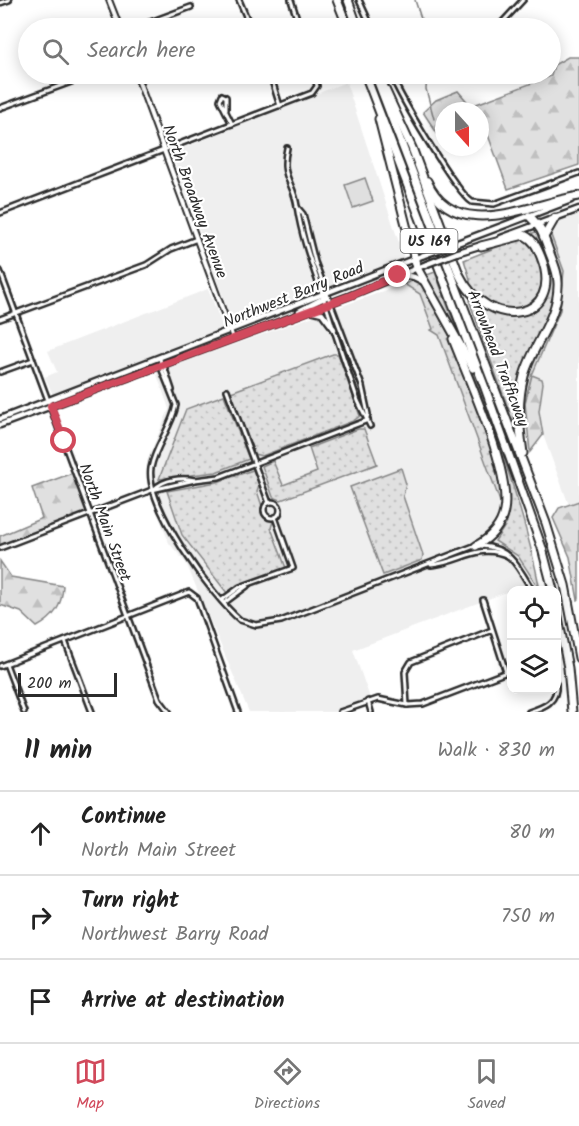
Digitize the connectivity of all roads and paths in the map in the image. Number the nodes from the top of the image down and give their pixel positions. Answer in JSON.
{"nodes":[{"id":1,"x":9,"y":0,"type":"edge"},
{"id":2,"x":109,"y":0,"type":"edge"},
{"id":3,"x":239,"y":0,"type":"edge"},
{"id":4,"x":291,"y":0,"type":"edge"},
{"id":5,"x":338,"y":0,"type":"edge"},
{"id":6,"x":348,"y":0,"type":"edge"},
{"id":7,"x":359,"y":0,"type":"edge"},
{"id":8,"x":523,"y":0,"type":"edge"},
{"id":9,"x":0,"y":3,"type":"edge"},
{"id":10,"x":191,"y":7,"type":"dead end"},
{"id":11,"x":116,"y":18,"type":"edge"},
{"id":12,"x":161,"y":18,"type":"edge"},
{"id":13,"x":247,"y":18,"type":"edge"},
{"id":14,"x":297,"y":18,"type":"edge"},
{"id":15,"x":344,"y":18,"type":"edge"},
{"id":16,"x":354,"y":18,"type":"edge"},
{"id":17,"x":367,"y":18,"type":"edge"},
{"id":18,"x":506,"y":18,"type":"edge"},
{"id":19,"x":66,"y":84,"type":"edge"},
{"id":20,"x":140,"y":84,"type":"edge"},
{"id":21,"x":273,"y":84,"type":"edge"},
{"id":22,"x":316,"y":84,"type":"edge"},
{"id":23,"x":368,"y":84,"type":"edge"},
{"id":24,"x":380,"y":84,"type":"edge"},
{"id":25,"x":381,"y":84,"type":"edge"},
{"id":26,"x":396,"y":84,"type":"edge"},
{"id":27,"x":372,"y":94,"type":"junction"},
{"id":28,"x":280,"y":106,"type":"junction"},
{"id":29,"x":0,"y":108,"type":"edge"},
{"id":30,"x":226,"y":108,"type":"dead end"},
{"id":31,"x":232,"y":124,"type":"junction"},
{"id":32,"x":287,"y":148,"type":"dead end"},
{"id":33,"x":412,"y":148,"type":"junction"},
{"id":34,"x":165,"y":151,"type":"junction"},
{"id":35,"x":579,"y":173,"type":"edge"},
{"id":36,"x":579,"y":197,"type":"edge"},
{"id":37,"x":579,"y":208,"type":"edge"},
{"id":38,"x":0,"y":213,"type":"edge"},
{"id":39,"x":529,"y":216,"type":"junction"},
{"id":40,"x":555,"y":218,"type":"junction"},
{"id":41,"x":538,"y":224,"type":"junction"},
{"id":42,"x":544,"y":237,"type":"junction"},
{"id":43,"x":197,"y":239,"type":"junction"},
{"id":44,"x":481,"y":246,"type":"junction"},
{"id":45,"x":415,"y":259,"type":"junction"},
{"id":46,"x":417,"y":268,"type":"junction"},
{"id":47,"x":0,"y":271,"type":"edge"},
{"id":48,"x":398,"y":275,"type":"junction"},
{"id":49,"x":425,"y":283,"type":"junction"},
{"id":50,"x":326,"y":299,"type":"junction"},
{"id":51,"x":310,"y":310,"type":"junction"},
{"id":52,"x":16,"y":313,"type":"junction"},
{"id":53,"x":292,"y":316,"type":"junction"},
{"id":54,"x":0,"y":319,"type":"edge"},
{"id":55,"x":448,"y":325,"type":"junction"},
{"id":56,"x":334,"y":329,"type":"junction"},
{"id":57,"x":232,"y":335,"type":"junction"},
{"id":58,"x":160,"y":358,"type":"junction"},
{"id":59,"x":33,"y":360,"type":"junction"},
{"id":60,"x":163,"y":365,"type":"junction"},
{"id":61,"x":0,"y":372,"type":"edge"},
{"id":62,"x":485,"y":388,"type":"junction"},
{"id":63,"x":227,"y":390,"type":"dead end"},
{"id":64,"x":50,"y":403,"type":"junction"},
{"id":65,"x":367,"y":419,"type":"junction"},
{"id":66,"x":0,"y":420,"type":"edge"},
{"id":67,"x":0,"y":425,"type":"edge"},
{"id":68,"x":370,"y":426,"type":"dead end"},
{"id":69,"x":254,"y":464,"type":"junction"},
{"id":70,"x":526,"y":470,"type":"junction"},
{"id":71,"x":154,"y":489,"type":"junction"},
{"id":72,"x":269,"y":503,"type":"junction"},
{"id":73,"x":90,"y":513,"type":"junction"},
{"id":74,"x":275,"y":517,"type":"junction"},
{"id":75,"x":0,"y":548,"type":"edge"},
{"id":76,"x":476,"y":548,"type":"junction"},
{"id":77,"x":529,"y":586,"type":"edge"},
{"id":78,"x":552,"y":586,"type":"edge"},
{"id":79,"x":483,"y":600,"type":"dead end"},
{"id":80,"x":223,"y":602,"type":"junction"},
{"id":81,"x":128,"y":616,"type":"junction"},
{"id":82,"x":492,"y":630,"type":"junction"},
{"id":83,"x":561,"y":632,"type":"edge"},
{"id":84,"x":65,"y":640,"type":"junction"},
{"id":85,"x":579,"y":658,"type":"edge"},
{"id":86,"x":6,"y":664,"type":"junction"},
{"id":87,"x":0,"y":666,"type":"edge"},
{"id":88,"x":506,"y":672,"type":"joint"},
{"id":89,"x":556,"y":694,"type":"edge"},
{"id":90,"x":368,"y":701,"type":"junction"},
{"id":91,"x":406,"y":705,"type":"junction"},
{"id":92,"x":539,"y":710,"type":"edge"},
{"id":93,"x":24,"y":712,"type":"edge"},
{"id":94,"x":92,"y":712,"type":"edge"},
{"id":95,"x":169,"y":712,"type":"edge"},
{"id":96,"x":238,"y":712,"type":"edge"},
{"id":97,"x":340,"y":712,"type":"edge"},
{"id":98,"x":371,"y":712,"type":"edge"},
{"id":99,"x":530,"y":712,"type":"edge"},
{"id":100,"x":572,"y":712,"type":"edge"}],
"edges":[{"from":1,"to":9,"type":"street"},
{"from":2,"to":11,"type":"street"},
{"from":3,"to":13,"type":"street"},
{"from":4,"to":14,"type":"street"},
{"from":5,"to":15,"type":"highway"},
{"from":6,"to":16,"type":"highway"},
{"from":7,"to":17,"type":"street"},
{"from":8,"to":18,"type":"street"},
{"from":10,"to":12,"type":"street"},
{"from":19,"to":29,"type":"street"},
{"from":20,"to":34,"type":"street","name":"North Broadway Avenue"},
{"from":21,"to":28,"type":"street"},
{"from":22,"to":28,"type":"street"},
{"from":23,"to":27,"type":"highway","name":"Arrowhead Trafficway","number":"US 169"},
{"from":24,"to":70,"type":"highway","name":"Arrowhead Trafficway","number":"US 169"},
{"from":25,"to":33,"type":"highway"},
{"from":26,"to":35,"type":"street"},
{"from":27,"to":45,"type":"highway"},
{"from":27,"to":62,"type":"highway","name":"Arrowhead Trafficway","number":"US 169"},
{"from":28,"to":31,"type":"street"},
{"from":30,"to":31,"type":"street"},
{"from":31,"to":34,"type":"street"},
{"from":32,"to":50,"type":"street"},
{"from":33,"to":36,"type":"highway"},
{"from":33,"to":44,"type":"highway"},
{"from":34,"to":38,"type":"street"},
{"from":34,"to":43,"type":"street","name":"North Broadway Avenue"},
{"from":36,"to":39,"type":"main road","name":"Northwest Barry Road"},
{"from":37,"to":40,"type":"main road","name":"Northwest Barry Road"},
{"from":39,"to":41,"type":"highway"},
{"from":39,"to":45,"type":"main road","name":"Northwest Barry Road","bridge":true},
{"from":40,"to":41,"type":"main road","name":"Northwest Barry Road"},
{"from":40,"to":42,"type":"highway"},
{"from":41,"to":42,"type":"highway"},
{"from":41,"to":44,"type":"main road","name":"Northwest Barry Road"},
{"from":42,"to":70,"type":"highway"},
{"from":43,"to":52,"type":"street"},
{"from":43,"to":57,"type":"street","name":"North Broadway Avenue"},
{"from":44,"to":46,"type":"main road","name":"Northwest Barry Road","bridge":true},
{"from":45,"to":46,"type":"highway"},
{"from":45,"to":50,"type":"main road","name":"Northwest Barry Road"},
{"from":46,"to":48,"type":"main road","name":"Northwest Barry Road"},
{"from":46,"to":49,"type":"highway"},
{"from":47,"to":52,"type":"street","name":"North Main Street"},
{"from":48,"to":49,"type":"main road"},
{"from":48,"to":50,"type":"main road","name":"Northwest Barry Road"},
{"from":49,"to":55,"type":"highway"},
{"from":50,"to":51,"type":"main road","name":"Northwest Barry Road"},
{"from":50,"to":53,"type":"main road"},
{"from":50,"to":56,"type":"street"},
{"from":50,"to":57,"type":"main road","name":"Northwest Barry Road"},
{"from":50,"to":65,"type":"street"},
{"from":51,"to":53,"type":"main road","name":"Northwest Barry Road"},
{"from":51,"to":56,"type":"main road"},
{"from":52,"to":54,"type":"street"},
{"from":52,"to":59,"type":"street","name":"North Main Street"},
{"from":53,"to":57,"type":"main road","name":"Northwest Barry Road"},
{"from":55,"to":62,"type":"highway"},
{"from":55,"to":76,"type":"highway"},
{"from":56,"to":65,"type":"street"},
{"from":57,"to":58,"type":"main road","name":"Northwest Barry Road"},
{"from":57,"to":60,"type":"main road","name":"Northwest Barry Road"},
{"from":58,"to":60,"type":"street"},
{"from":58,"to":64,"type":"main road","name":"Northwest Barry Road"},
{"from":59,"to":61,"type":"street"},
{"from":59,"to":64,"type":"street","name":"North Main Street"},
{"from":60,"to":64,"type":"main road","name":"Northwest Barry Road"},
{"from":60,"to":71,"type":"street"},
{"from":62,"to":78,"type":"highway","name":"Arrowhead Trafficway","number":"US 169"},
{"from":63,"to":69,"type":"street"},
{"from":64,"to":66,"type":"main road"},
{"from":64,"to":67,"type":"main road"},
{"from":64,"to":73,"type":"street","name":"North Main Street"},
{"from":65,"to":68,"type":"street"},
{"from":65,"to":69,"type":"street"},
{"from":69,"to":71,"type":"street"},
{"from":69,"to":72,"type":"street"},
{"from":70,"to":85,"type":"highway","name":"Arrowhead Trafficway","number":"US 169"},
{"from":71,"to":73,"type":"street"},
{"from":71,"to":80,"type":"street"},
{"from":72,"to":74,"type":"street"},
{"from":72,"to":74,"type":"street"},
{"from":73,"to":75,"type":"street"},
{"from":73,"to":81,"type":"street","name":"North Main Street"},
{"from":74,"to":80,"type":"street"},
{"from":76,"to":77,"type":"street"},
{"from":76,"to":80,"type":"street"},
{"from":79,"to":82,"type":"street"},
{"from":81,"to":84,"type":"street"},
{"from":81,"to":95,"type":"street","name":"North Main Street"},
{"from":81,"to":96,"type":"street"},
{"from":82,"to":88,"type":"street"},
{"from":82,"to":91,"type":"street"},
{"from":83,"to":100,"type":"highway"},
{"from":84,"to":86,"type":"street"},
{"from":84,"to":94,"type":"street"},
{"from":86,"to":87,"type":"street"},
{"from":86,"to":93,"type":"street"},
{"from":88,"to":91,"type":"street"},
{"from":89,"to":92,"type":"street"},
{"from":90,"to":91,"type":"street"},
{"from":90,"to":97,"type":"street"},
{"from":90,"to":98,"type":"street"},
{"from":92,"to":99,"type":"street"}]}
